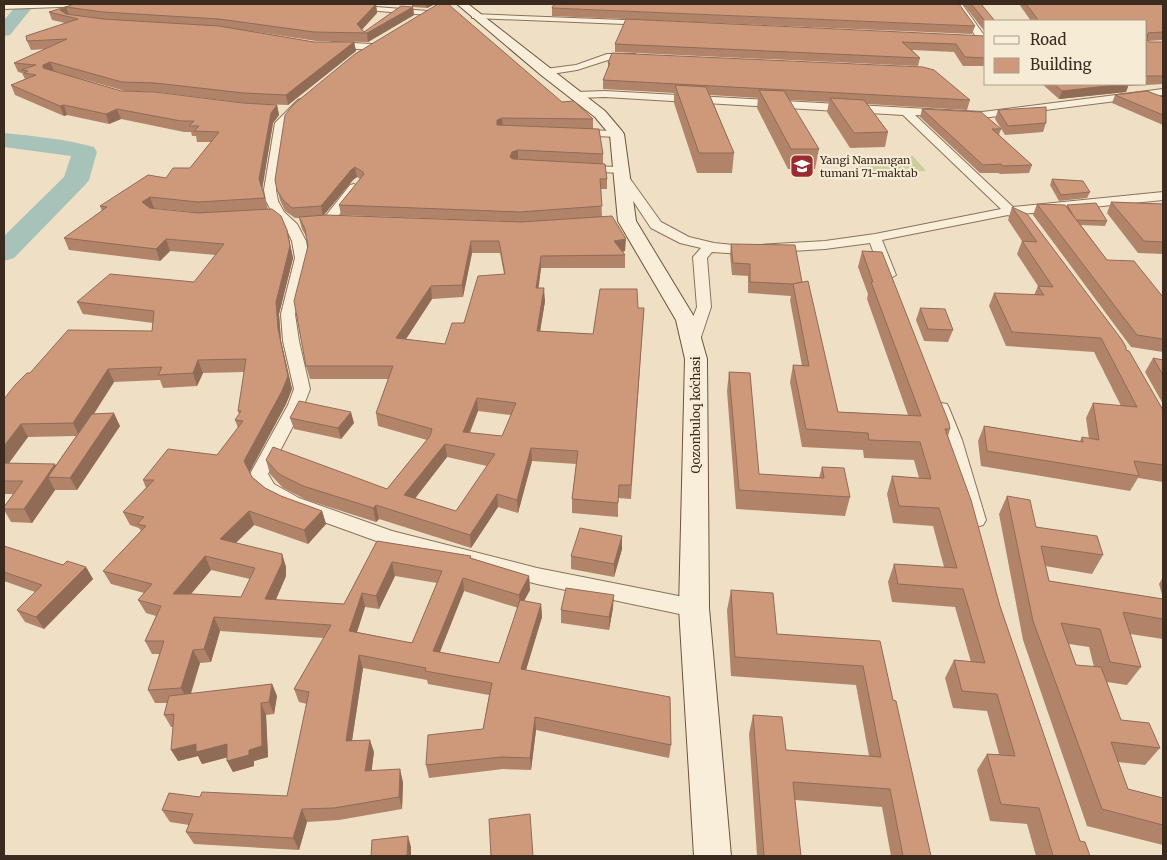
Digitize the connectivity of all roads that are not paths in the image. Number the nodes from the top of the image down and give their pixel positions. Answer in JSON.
{"nodes":[{"id":1,"x":88,"y":4,"type":"edge"},
{"id":2,"x":958,"y":4,"type":"edge"},
{"id":3,"x":4,"y":7,"type":"edge"},
{"id":4,"x":366,"y":8,"type":"edge"},
{"id":5,"x":468,"y":10,"type":"edge"},
{"id":6,"x":408,"y":23,"type":"edge"},
{"id":7,"x":658,"y":23,"type":"edge"},
{"id":8,"x":972,"y":38,"type":"edge"},
{"id":9,"x":984,"y":39,"type":"edge"},
{"id":10,"x":324,"y":46,"type":"edge"},
{"id":11,"x":359,"y":55,"type":"edge"},
{"id":12,"x":646,"y":58,"type":"edge"},
{"id":13,"x":545,"y":72,"type":"junction"},
{"id":14,"x":1163,"y":92,"type":"edge"},
{"id":15,"x":576,"y":95,"type":"junction"},
{"id":16,"x":306,"y":97,"type":"edge"},
{"id":17,"x":969,"y":104,"type":"edge"},
{"id":18,"x":906,"y":112,"type":"junction"},
{"id":19,"x":982,"y":115,"type":"junction"},
{"id":20,"x":570,"y":133,"type":"edge"},
{"id":21,"x":617,"y":134,"type":"junction"},
{"id":22,"x":575,"y":168,"type":"edge"},
{"id":23,"x":623,"y":174,"type":"junction"},
{"id":24,"x":358,"y":183,"type":"edge"},
{"id":25,"x":1163,"y":196,"type":"edge"},
{"id":26,"x":1010,"y":211,"type":"junction"},
{"id":27,"x":262,"y":216,"type":"edge"},
{"id":28,"x":290,"y":220,"type":"junction"},
{"id":29,"x":347,"y":222,"type":"edge"},
{"id":30,"x":1028,"y":222,"type":"edge"},
{"id":31,"x":875,"y":238,"type":"junction"},
{"id":32,"x":714,"y":247,"type":"junction"},
{"id":33,"x":896,"y":293,"type":"edge"},
{"id":34,"x":692,"y":340,"type":"junction"},
{"id":35,"x":936,"y":394,"type":"edge"},
{"id":36,"x":980,"y":536,"type":"edge"},
{"id":37,"x":694,"y":608,"type":"junction"},
{"id":38,"x":713,"y":856,"type":"edge"}],
"edges":[{"from":1,"to":3,"type":"street"},
{"from":2,"to":9,"type":"street"},
{"from":4,"to":6,"type":"street"},
{"from":5,"to":7,"type":"street"},
{"from":5,"to":13,"type":"main road"},
{"from":8,"to":9,"type":"street"},
{"from":10,"to":11,"type":"street"},
{"from":12,"to":13,"type":"street"},
{"from":13,"to":15,"type":"main road"},
{"from":14,"to":19,"type":"street"},
{"from":15,"to":18,"type":"street"},
{"from":15,"to":21,"type":"main road"},
{"from":16,"to":28,"type":"street"},
{"from":17,"to":19,"type":"street"},
{"from":18,"to":19,"type":"street"},
{"from":18,"to":26,"type":"street"},
{"from":20,"to":21,"type":"street"},
{"from":21,"to":23,"type":"main road","name":"Qozonbuloq koʻchasi"},
{"from":22,"to":23,"type":"street"},
{"from":23,"to":32,"type":"street"},
{"from":23,"to":34,"type":"main road","name":"Qozonbuloq koʻchasi"},
{"from":24,"to":29,"type":"street"},
{"from":25,"to":26,"type":"street"},
{"from":26,"to":30,"type":"street"},
{"from":26,"to":31,"type":"street"},
{"from":27,"to":28,"type":"street"},
{"from":28,"to":37,"type":"street"},
{"from":31,"to":32,"type":"street"},
{"from":31,"to":33,"type":"street"},
{"from":32,"to":34,"type":"street"},
{"from":34,"to":37,"type":"main road","name":"Qozonbuloq koʻchasi"},
{"from":35,"to":36,"type":"street"},
{"from":37,"to":38,"type":"main road","name":"Qozonbuloq koʻchasi"}]}
